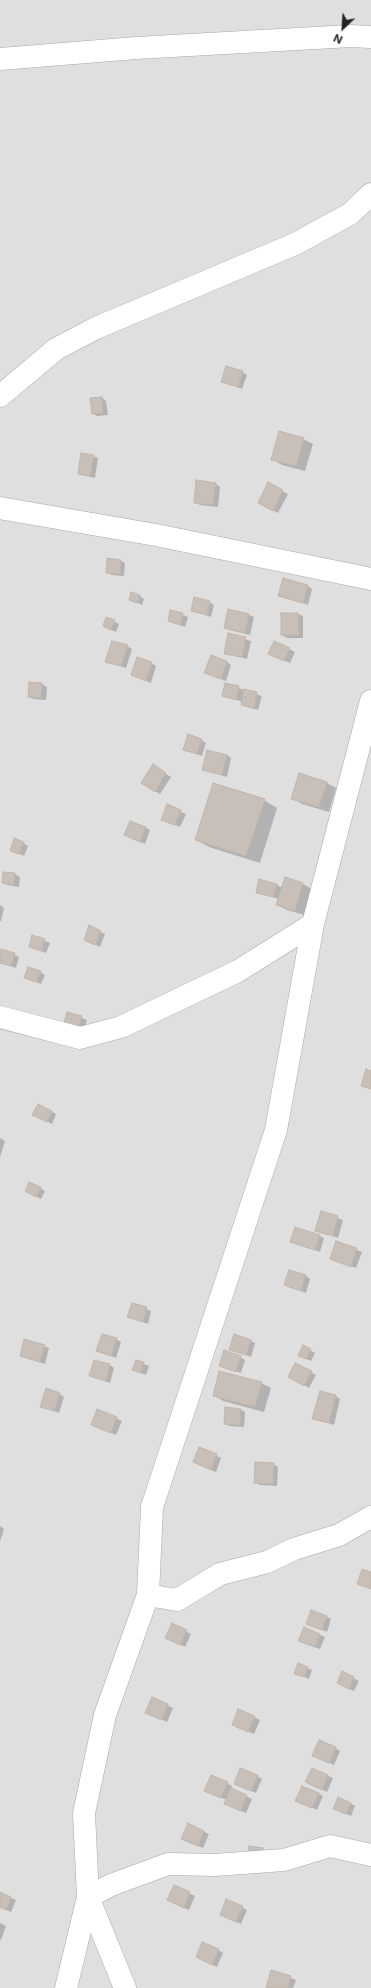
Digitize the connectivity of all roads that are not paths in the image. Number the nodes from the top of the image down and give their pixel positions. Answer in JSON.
{"nodes":[{"id":1,"x":371,"y":37,"type":"edge"},
{"id":2,"x":0,"y":59,"type":"edge"},
{"id":3,"x":371,"y":194,"type":"edge"},
{"id":4,"x":0,"y":396,"type":"edge"},
{"id":5,"x":0,"y":508,"type":"edge"},
{"id":6,"x":371,"y":579,"type":"edge"},
{"id":7,"x":371,"y":702,"type":"edge"},
{"id":8,"x":313,"y":924,"type":"junction"},
{"id":9,"x":0,"y":1017,"type":"edge"},
{"id":10,"x":371,"y":1517,"type":"edge"},
{"id":11,"x":148,"y":1595,"type":"junction"},
{"id":12,"x":371,"y":1855,"type":"edge"},
{"id":13,"x":88,"y":1897,"type":"junction"},
{"id":14,"x":66,"y":1988,"type":"edge"},
{"id":15,"x":125,"y":1988,"type":"edge"}],
"edges":[{"from":1,"to":2,"type":"street"},
{"from":3,"to":4,"type":"street"},
{"from":5,"to":6,"type":"street"},
{"from":7,"to":8,"type":"street"},
{"from":8,"to":9,"type":"street"},
{"from":8,"to":11,"type":"street"},
{"from":10,"to":11,"type":"street"},
{"from":11,"to":13,"type":"street"},
{"from":12,"to":13,"type":"street"},
{"from":13,"to":14,"type":"street"},
{"from":13,"to":15,"type":"street"}]}
